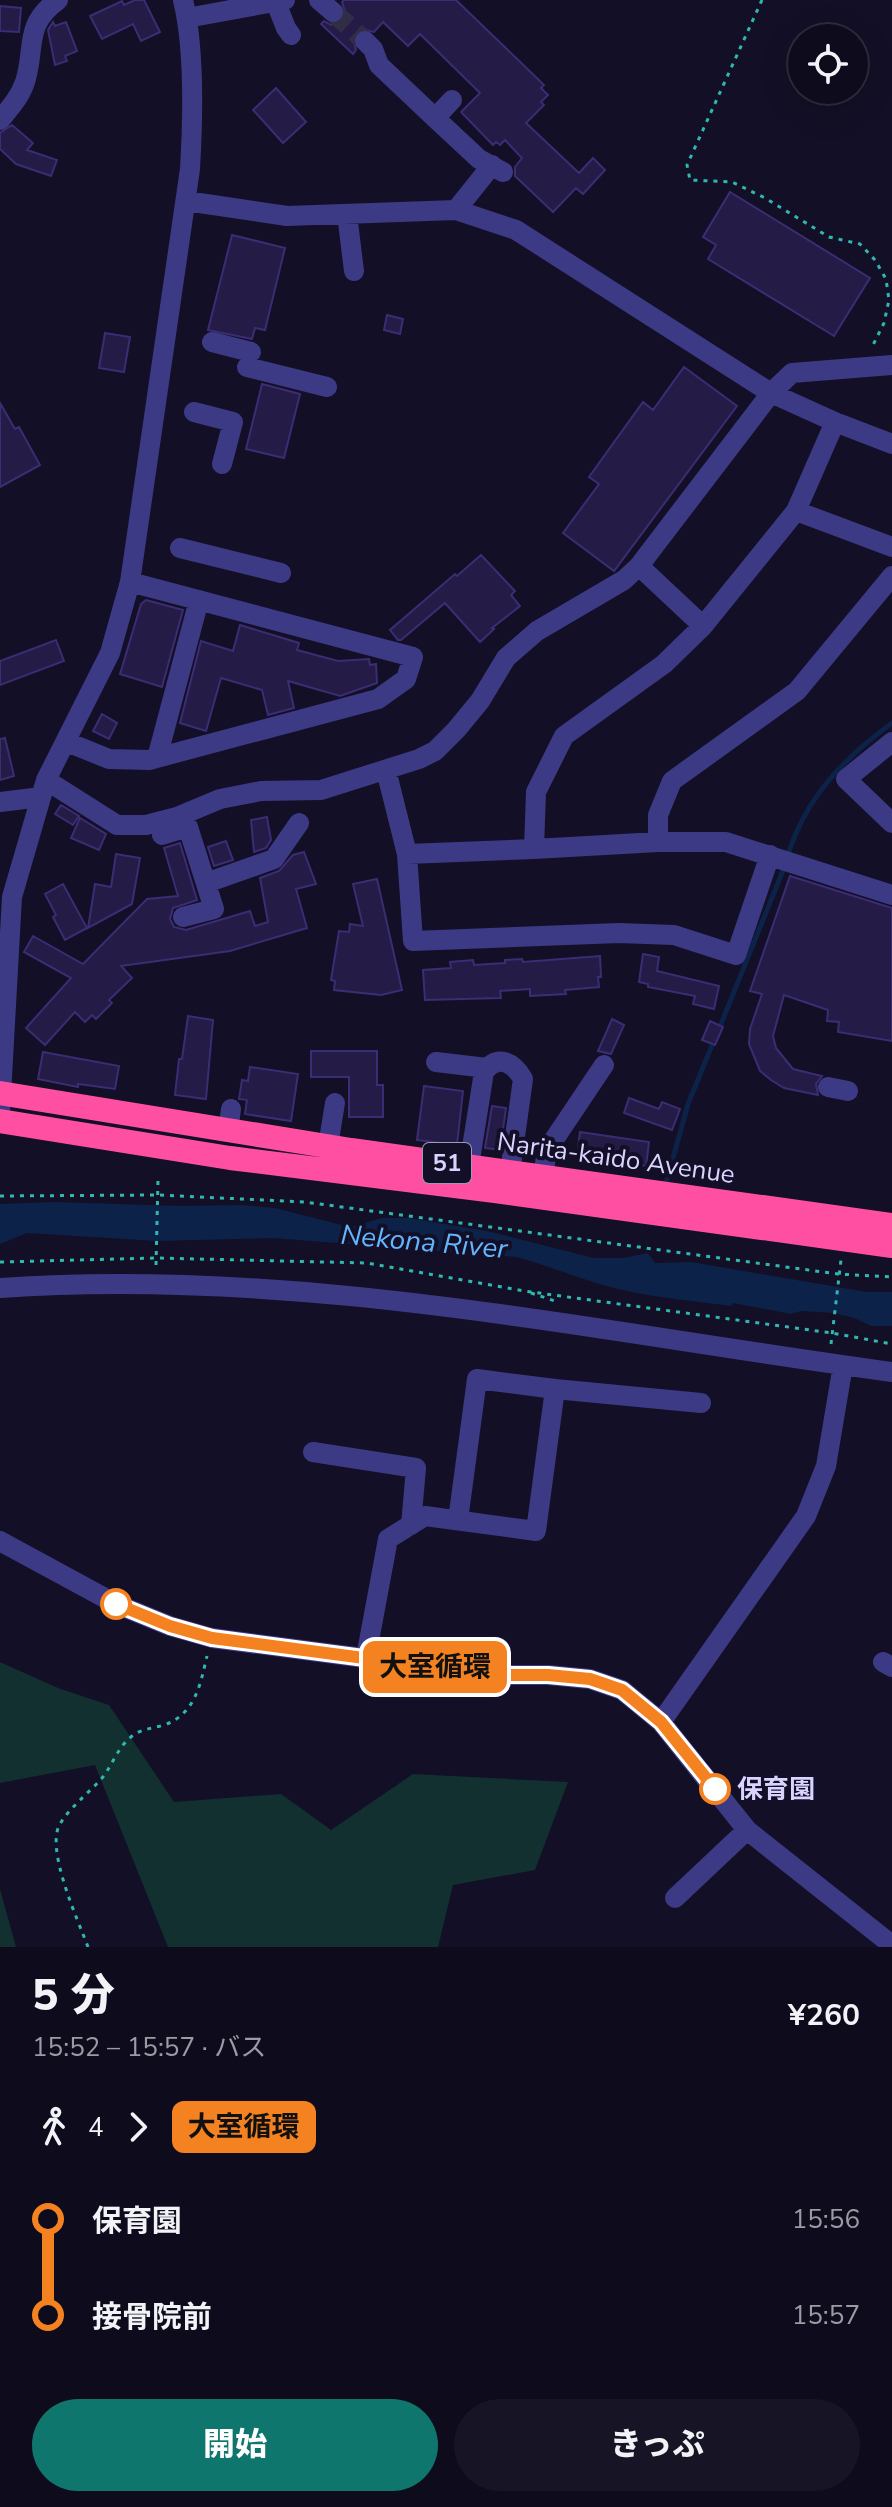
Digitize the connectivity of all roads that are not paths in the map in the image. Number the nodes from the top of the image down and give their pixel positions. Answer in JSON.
{"nodes":[{"id":1,"x":58,"y":0,"type":"edge"},
{"id":2,"x":216,"y":0,"type":"edge"},
{"id":3,"x":279,"y":1,"type":"edge"},
{"id":4,"x":185,"y":8,"type":"edge"},
{"id":5,"x":291,"y":35,"type":"dead end"},
{"id":6,"x":365,"y":41,"type":"tunnel mouth"},
{"id":7,"x":452,"y":100,"type":"dead end"},
{"id":8,"x":435,"y":118,"type":"junction"},
{"id":9,"x":0,"y":120,"type":"edge"},
{"id":10,"x":186,"y":201,"type":"junction"},
{"id":11,"x":456,"y":210,"type":"junction"},
{"id":12,"x":347,"y":214,"type":"junction"},
{"id":13,"x":354,"y":271,"type":"dead end"},
{"id":14,"x":212,"y":342,"type":"dead end"},
{"id":15,"x":892,"y":365,"type":"edge"},
{"id":16,"x":327,"y":387,"type":"dead end"},
{"id":17,"x":771,"y":393,"type":"junction"},
{"id":18,"x":194,"y":412,"type":"dead end"},
{"id":19,"x":835,"y":422,"type":"junction"},
{"id":20,"x":892,"y":444,"type":"edge"},
{"id":21,"x":222,"y":464,"type":"dead end"},
{"id":22,"x":796,"y":511,"type":"junction"},
{"id":23,"x":892,"y":547,"type":"edge"},
{"id":24,"x":180,"y":548,"type":"dead end"},
{"id":25,"x":639,"y":566,"type":"junction"},
{"id":26,"x":281,"y":573,"type":"dead end"},
{"id":27,"x":892,"y":576,"type":"edge"},
{"id":28,"x":130,"y":582,"type":"junction"},
{"id":29,"x":199,"y":600,"type":"junction"},
{"id":30,"x":703,"y":626,"type":"junction"},
{"id":31,"x":67,"y":742,"type":"junction"},
{"id":32,"x":892,"y":742,"type":"edge"},
{"id":33,"x":157,"y":758,"type":"junction"},
{"id":34,"x":386,"y":770,"type":"junction"},
{"id":35,"x":44,"y":789,"type":"junction"},
{"id":36,"x":0,"y":802,"type":"edge"},
{"id":37,"x":299,"y":823,"type":"dead end"},
{"id":38,"x":892,"y":823,"type":"edge"},
{"id":39,"x":162,"y":835,"type":"dead end"},
{"id":40,"x":658,"y":842,"type":"junction"},
{"id":41,"x":534,"y":849,"type":"junction"},
{"id":42,"x":407,"y":854,"type":"junction"},
{"id":43,"x":773,"y":856,"type":"junction"},
{"id":44,"x":206,"y":883,"type":"junction"},
{"id":45,"x":892,"y":895,"type":"edge"},
{"id":46,"x":183,"y":917,"type":"dead end"},
{"id":47,"x":436,"y":1062,"type":"dead end"},
{"id":48,"x":604,"y":1065,"type":"dead end"},
{"id":49,"x":487,"y":1068,"type":"junction"},
{"id":50,"x":1,"y":1100,"type":"edge"},
{"id":51,"x":335,"y":1103,"type":"dead end"},
{"id":52,"x":0,"y":1121,"type":"edge"},
{"id":53,"x":328,"y":1146,"type":"junction"},
{"id":54,"x":469,"y":1166,"type":"junction"},
{"id":55,"x":510,"y":1172,"type":"junction"},
{"id":56,"x":543,"y":1177,"type":"junction"},
{"id":57,"x":892,"y":1225,"type":"edge"},
{"id":58,"x":892,"y":1246,"type":"edge"},
{"id":59,"x":0,"y":1288,"type":"edge"},
{"id":60,"x":843,"y":1365,"type":"junction"},
{"id":61,"x":892,"y":1372,"type":"edge"},
{"id":62,"x":555,"y":1389,"type":"junction"},
{"id":63,"x":701,"y":1403,"type":"dead end"},
{"id":64,"x":313,"y":1452,"type":"dead end"},
{"id":65,"x":458,"y":1520,"type":"junction"},
{"id":66,"x":411,"y":1525,"type":"junction"},
{"id":67,"x":0,"y":1541,"type":"edge"},
{"id":68,"x":366,"y":1657,"type":"junction"},
{"id":69,"x":661,"y":1722,"type":"junction"},
{"id":70,"x":747,"y":1830,"type":"junction"},
{"id":71,"x":675,"y":1898,"type":"dead end"},
{"id":72,"x":892,"y":1945,"type":"edge"}],
"edges":[{"from":1,"to":9,"type":"street"},
{"from":2,"to":4,"type":"street"},
{"from":3,"to":4,"type":"street"},
{"from":3,"to":5,"type":"street"},
{"from":4,"to":10,"type":"street"},
{"from":6,"to":8,"type":"street"},
{"from":7,"to":8,"type":"street"},
{"from":8,"to":11,"type":"street"},
{"from":10,"to":12,"type":"street"},
{"from":10,"to":28,"type":"street"},
{"from":11,"to":12,"type":"street"},
{"from":11,"to":17,"type":"street"},
{"from":12,"to":13,"type":"street"},
{"from":14,"to":16,"type":"street"},
{"from":15,"to":17,"type":"street"},
{"from":17,"to":19,"type":"street"},
{"from":17,"to":25,"type":"street"},
{"from":18,"to":21,"type":"street"},
{"from":19,"to":20,"type":"street"},
{"from":19,"to":22,"type":"street"},
{"from":22,"to":23,"type":"street"},
{"from":22,"to":30,"type":"street"},
{"from":24,"to":26,"type":"street"},
{"from":25,"to":30,"type":"street"},
{"from":25,"to":34,"type":"street"},
{"from":27,"to":40,"type":"street"},
{"from":28,"to":29,"type":"street"},
{"from":28,"to":31,"type":"street"},
{"from":29,"to":33,"type":"street"},
{"from":29,"to":33,"type":"street"},
{"from":30,"to":41,"type":"street"},
{"from":31,"to":33,"type":"street"},
{"from":31,"to":35,"type":"street"},
{"from":32,"to":38,"type":"street"},
{"from":34,"to":35,"type":"street"},
{"from":34,"to":42,"type":"street"},
{"from":35,"to":36,"type":"street"},
{"from":35,"to":50,"type":"street"},
{"from":37,"to":44,"type":"street"},
{"from":39,"to":44,"type":"street"},
{"from":40,"to":41,"type":"street"},
{"from":40,"to":43,"type":"street"},
{"from":41,"to":42,"type":"street"},
{"from":42,"to":43,"type":"street"},
{"from":43,"to":45,"type":"street"},
{"from":44,"to":46,"type":"street"},
{"from":47,"to":49,"type":"street"},
{"from":48,"to":56,"type":"street"},
{"from":49,"to":54,"type":"street"},
{"from":49,"to":55,"type":"street"},
{"from":50,"to":53,"type":"highway","name":"Narita-kaido Avenue","number":"51"},
{"from":51,"to":53,"type":"street"},
{"from":52,"to":58,"type":"highway","name":"Narita-kaido Avenue","number":"51"},
{"from":53,"to":54,"type":"highway","name":"Narita-kaido Avenue","number":"51"},
{"from":54,"to":55,"type":"highway","name":"Narita-kaido Avenue","number":"51"},
{"from":55,"to":56,"type":"highway","name":"Narita-kaido Avenue","number":"51"},
{"from":56,"to":57,"type":"highway","name":"Narita-kaido Avenue","number":"51"},
{"from":59,"to":60,"type":"street"},
{"from":60,"to":61,"type":"street"},
{"from":60,"to":69,"type":"street"},
{"from":62,"to":63,"type":"street"},
{"from":62,"to":65,"type":"street"},
{"from":62,"to":65,"type":"street"},
{"from":64,"to":66,"type":"street"},
{"from":65,"to":66,"type":"street"},
{"from":66,"to":68,"type":"street"},
{"from":67,"to":68,"type":"street"},
{"from":68,"to":69,"type":"street"},
{"from":69,"to":70,"type":"street"},
{"from":70,"to":71,"type":"street"},
{"from":70,"to":72,"type":"street"}]}
